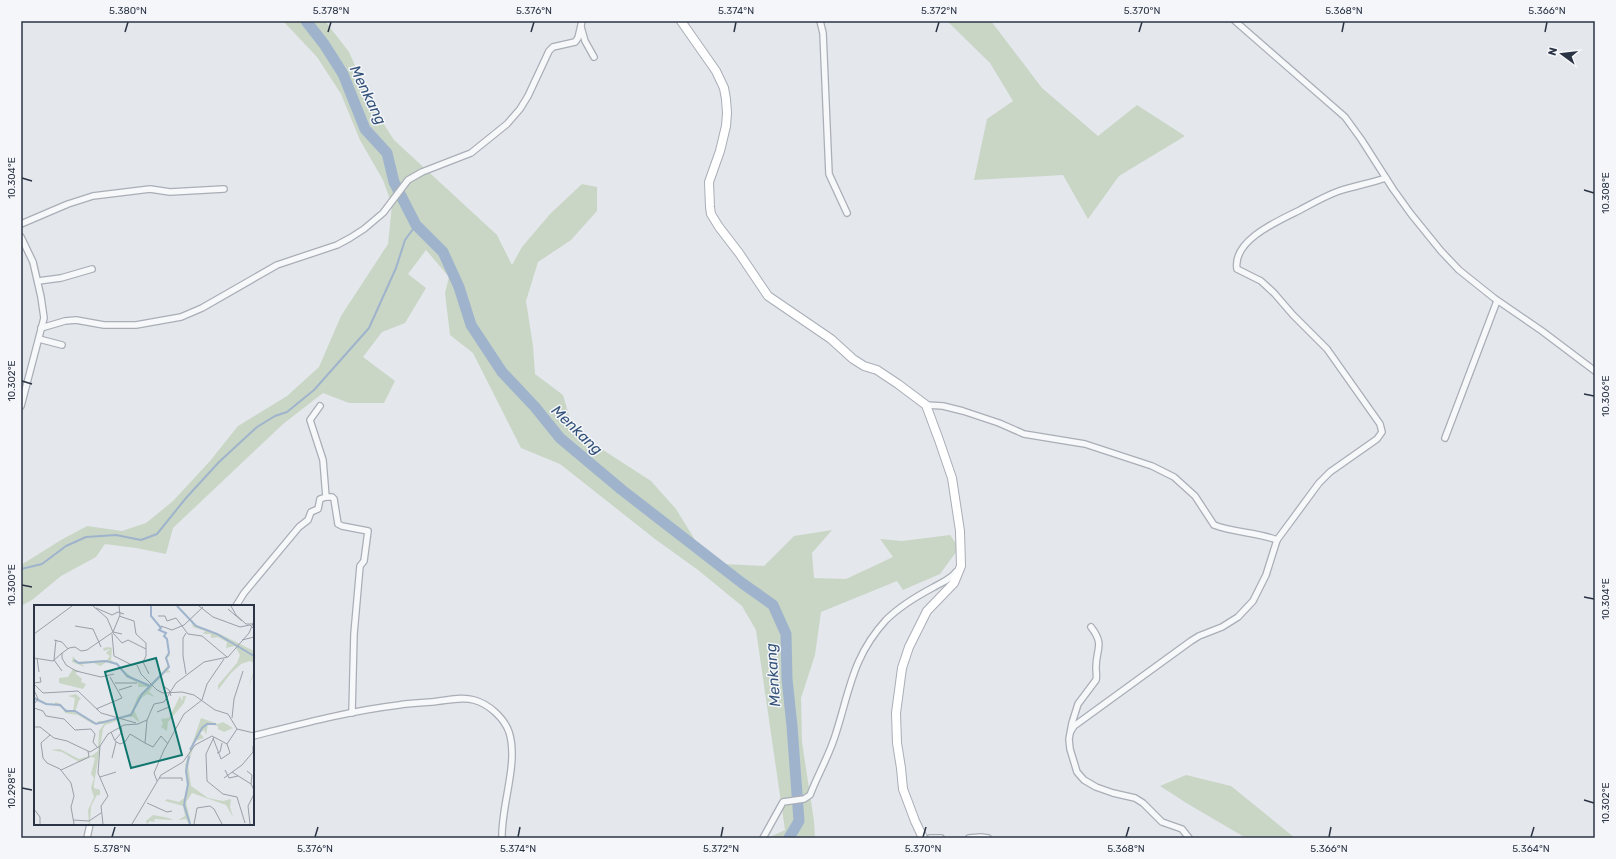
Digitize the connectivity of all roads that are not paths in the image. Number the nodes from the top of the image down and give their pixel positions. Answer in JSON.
{"nodes":[{"id":1,"x":681,"y":21,"type":"edge"},
{"id":2,"x":820,"y":21,"type":"edge"},
{"id":3,"x":1235,"y":21,"type":"edge"},
{"id":4,"x":581,"y":24,"type":"edge"},
{"id":5,"x":594,"y":57,"type":"dead end"},
{"id":6,"x":1386,"y":178,"type":"junction"},
{"id":7,"x":224,"y":189,"type":"dead end"},
{"id":8,"x":848,"y":213,"type":"dead end"},
{"id":9,"x":21,"y":224,"type":"edge"},
{"id":10,"x":21,"y":237,"type":"edge"},
{"id":11,"x":92,"y":269,"type":"dead end"},
{"id":12,"x":38,"y":281,"type":"junction"},
{"id":13,"x":1497,"y":301,"type":"junction"},
{"id":14,"x":41,"y":328,"type":"junction"},
{"id":15,"x":39,"y":339,"type":"junction"},
{"id":16,"x":62,"y":345,"type":"dead end"},
{"id":17,"x":1595,"y":371,"type":"edge"},
{"id":18,"x":24,"y":385,"type":"edge"},
{"id":19,"x":926,"y":405,"type":"junction"},
{"id":20,"x":21,"y":406,"type":"edge"},
{"id":21,"x":320,"y":406,"type":"dead end"},
{"id":22,"x":1445,"y":438,"type":"dead end"},
{"id":23,"x":326,"y":497,"type":"junction"},
{"id":24,"x":1277,"y":540,"type":"junction"},
{"id":25,"x":962,"y":566,"type":"junction"},
{"id":26,"x":237,"y":605,"type":"edge"},
{"id":27,"x":1091,"y":627,"type":"dead end"},
{"id":28,"x":352,"y":712,"type":"junction"},
{"id":29,"x":1071,"y":731,"type":"junction"},
{"id":30,"x":254,"y":736,"type":"edge"},
{"id":31,"x":90,"y":825,"type":"edge"},
{"id":32,"x":87,"y":838,"type":"edge"},
{"id":33,"x":502,"y":838,"type":"edge"},
{"id":34,"x":763,"y":838,"type":"edge"},
{"id":35,"x":923,"y":838,"type":"edge"},
{"id":36,"x":930,"y":838,"type":"edge"},
{"id":37,"x":941,"y":838,"type":"edge"},
{"id":38,"x":969,"y":838,"type":"edge"},
{"id":39,"x":988,"y":838,"type":"edge"},
{"id":40,"x":1189,"y":838,"type":"edge"}],
"edges":[{"from":1,"to":19,"type":"street"},
{"from":2,"to":8,"type":"street"},
{"from":3,"to":6,"type":"street"},
{"from":4,"to":5,"type":"street"},
{"from":4,"to":14,"type":"street"},
{"from":6,"to":13,"type":"street"},
{"from":6,"to":24,"type":"street"},
{"from":7,"to":9,"type":"street"},
{"from":10,"to":12,"type":"street"},
{"from":11,"to":12,"type":"street"},
{"from":12,"to":14,"type":"street"},
{"from":13,"to":17,"type":"street"},
{"from":13,"to":22,"type":"street"},
{"from":14,"to":15,"type":"street"},
{"from":15,"to":16,"type":"street"},
{"from":15,"to":18,"type":"street"},
{"from":18,"to":20,"type":"street"},
{"from":19,"to":24,"type":"street"},
{"from":19,"to":25,"type":"street"},
{"from":21,"to":23,"type":"street"},
{"from":23,"to":26,"type":"street"},
{"from":23,"to":28,"type":"street"},
{"from":24,"to":29,"type":"street"},
{"from":25,"to":34,"type":"street"},
{"from":25,"to":35,"type":"street"},
{"from":27,"to":29,"type":"street"},
{"from":28,"to":30,"type":"street"},
{"from":28,"to":33,"type":"street"},
{"from":29,"to":40,"type":"street"},
{"from":31,"to":32,"type":"street"},
{"from":36,"to":37,"type":"street"},
{"from":38,"to":39,"type":"street"}]}
